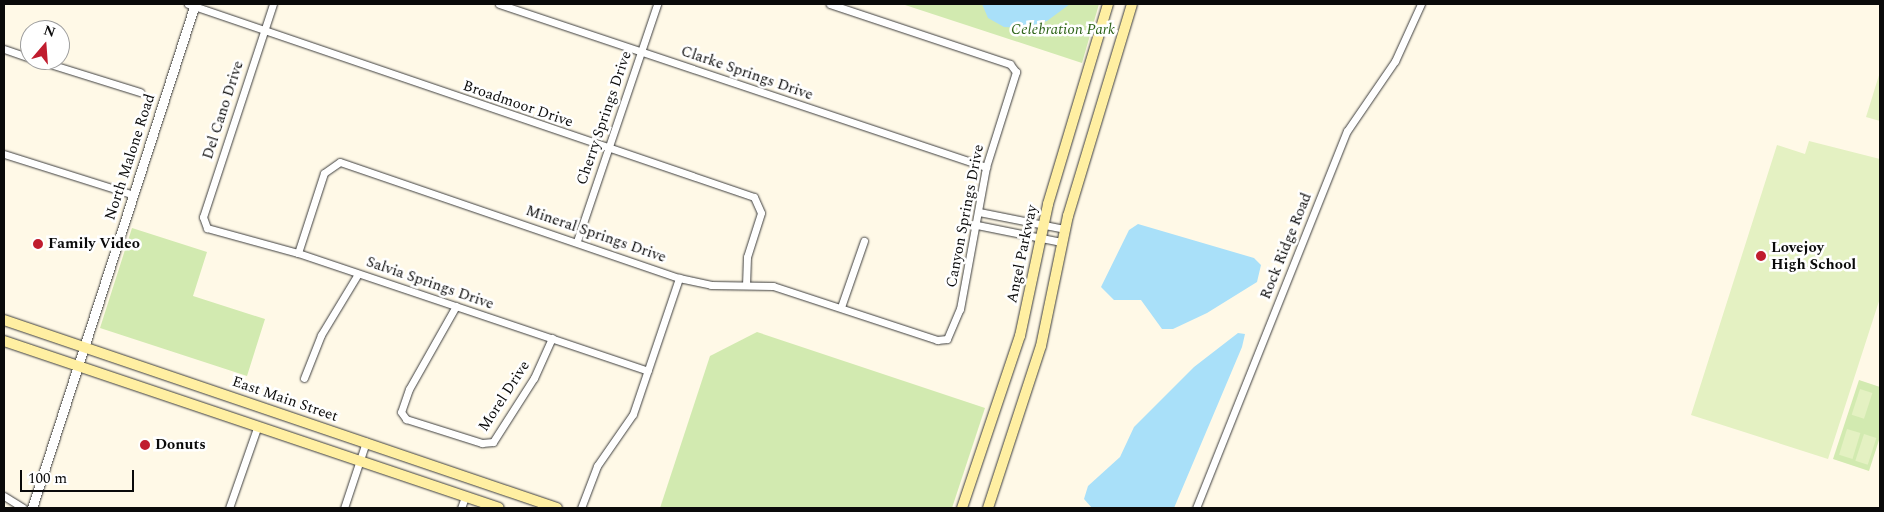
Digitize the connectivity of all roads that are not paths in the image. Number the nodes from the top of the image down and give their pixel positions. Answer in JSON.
{"nodes":[{"id":1,"x":192,"y":4,"type":"edge"},
{"id":2,"x":272,"y":4,"type":"edge"},
{"id":3,"x":499,"y":4,"type":"edge"},
{"id":4,"x":657,"y":4,"type":"edge"},
{"id":5,"x":830,"y":4,"type":"edge"},
{"id":6,"x":1108,"y":4,"type":"edge"},
{"id":7,"x":1132,"y":4,"type":"edge"},
{"id":8,"x":1421,"y":4,"type":"edge"},
{"id":9,"x":263,"y":32,"type":"junction"},
{"id":10,"x":4,"y":49,"type":"edge"},
{"id":11,"x":641,"y":52,"type":"junction"},
{"id":12,"x":20,"y":55,"type":"edge"},
{"id":13,"x":69,"y":70,"type":"edge"},
{"id":14,"x":140,"y":92,"type":"dead end"},
{"id":15,"x":608,"y":148,"type":"junction"},
{"id":16,"x":4,"y":154,"type":"edge"},
{"id":17,"x":986,"y":167,"type":"junction"},
{"id":18,"x":131,"y":194,"type":"junction"},
{"id":19,"x":979,"y":212,"type":"junction"},
{"id":20,"x":204,"y":225,"type":"joint"},
{"id":21,"x":978,"y":225,"type":"junction"},
{"id":22,"x":1043,"y":225,"type":"junction"},
{"id":23,"x":1064,"y":229,"type":"junction"},
{"id":24,"x":1040,"y":238,"type":"junction"},
{"id":25,"x":577,"y":241,"type":"junction"},
{"id":26,"x":864,"y":241,"type":"dead end"},
{"id":27,"x":1061,"y":242,"type":"junction"},
{"id":28,"x":298,"y":253,"type":"junction"},
{"id":29,"x":358,"y":274,"type":"junction"},
{"id":30,"x":679,"y":278,"type":"junction"},
{"id":31,"x":746,"y":284,"type":"junction"},
{"id":32,"x":456,"y":306,"type":"junction"},
{"id":33,"x":841,"y":307,"type":"junction"},
{"id":34,"x":4,"y":320,"type":"edge"},
{"id":35,"x":552,"y":338,"type":"junction"},
{"id":36,"x":946,"y":339,"type":"joint"},
{"id":37,"x":4,"y":341,"type":"edge"},
{"id":38,"x":83,"y":347,"type":"junction"},
{"id":39,"x":79,"y":366,"type":"junction"},
{"id":40,"x":648,"y":371,"type":"junction"},
{"id":41,"x":304,"y":378,"type":"dead end"},
{"id":42,"x":257,"y":428,"type":"junction"},
{"id":43,"x":366,"y":442,"type":"junction"},
{"id":44,"x":360,"y":462,"type":"junction"},
{"id":45,"x":4,"y":496,"type":"edge"},
{"id":46,"x":465,"y":497,"type":"junction"},
{"id":47,"x":23,"y":508,"type":"edge"},
{"id":48,"x":32,"y":508,"type":"edge"},
{"id":49,"x":229,"y":508,"type":"edge"},
{"id":50,"x":344,"y":508,"type":"edge"},
{"id":51,"x":461,"y":508,"type":"edge"},
{"id":52,"x":499,"y":508,"type":"edge"},
{"id":53,"x":557,"y":508,"type":"edge"},
{"id":54,"x":581,"y":508,"type":"edge"},
{"id":55,"x":962,"y":508,"type":"edge"},
{"id":56,"x":988,"y":508,"type":"edge"},
{"id":57,"x":1196,"y":508,"type":"edge"}],
"edges":[{"from":1,"to":9,"type":"street","name":"Broadmoor Drive"},
{"from":1,"to":18,"type":"street","name":"North Malone Road"},
{"from":2,"to":9,"type":"street","name":"Del Cano Drive"},
{"from":3,"to":11,"type":"street","name":"Clarke Springs Drive"},
{"from":4,"to":11,"type":"street","name":"Cherry Springs Drive"},
{"from":5,"to":17,"type":"street","name":"Canyon Springs Drive"},
{"from":6,"to":22,"type":"main road","name":"Angel Parkway"},
{"from":7,"to":23,"type":"main road"},
{"from":8,"to":57,"type":"street","name":"Rock Ridge Road"},
{"from":9,"to":15,"type":"street","name":"Broadmoor Drive"},
{"from":9,"to":20,"type":"street","name":"Del Cano Drive"},
{"from":10,"to":12,"type":"street"},
{"from":11,"to":15,"type":"street","name":"Cherry Springs Drive"},
{"from":11,"to":17,"type":"street","name":"Clarke Springs Drive"},
{"from":13,"to":14,"type":"street"},
{"from":15,"to":25,"type":"street","name":"Cherry Springs Drive"},
{"from":15,"to":31,"type":"street","name":"Broadmoor Drive"},
{"from":16,"to":18,"type":"street"},
{"from":17,"to":19,"type":"street","name":"Canyon Springs Drive"},
{"from":18,"to":38,"type":"street","name":"North Malone Road"},
{"from":19,"to":21,"type":"street","name":"Canyon Springs Drive"},
{"from":19,"to":22,"type":"street"},
{"from":20,"to":28,"type":"street","name":"Salvia Springs Drive"},
{"from":21,"to":24,"type":"street"},
{"from":21,"to":36,"type":"street","name":"Canyon Springs Drive"},
{"from":22,"to":23,"type":"street"},
{"from":22,"to":24,"type":"main road","name":"Angel Parkway"},
{"from":23,"to":27,"type":"main road"},
{"from":24,"to":27,"type":"street"},
{"from":24,"to":55,"type":"main road","name":"Angel Parkway"},
{"from":25,"to":28,"type":"street","name":"Mineral Springs Drive"},
{"from":25,"to":30,"type":"street","name":"Mineral Springs Drive"},
{"from":26,"to":33,"type":"street"},
{"from":27,"to":56,"type":"main road"},
{"from":28,"to":29,"type":"street","name":"Salvia Springs Drive"},
{"from":29,"to":32,"type":"street","name":"Salvia Springs Drive"},
{"from":29,"to":41,"type":"street"},
{"from":30,"to":31,"type":"street","name":"Mineral Springs Drive"},
{"from":30,"to":40,"type":"street"},
{"from":31,"to":33,"type":"street","name":"Mineral Springs Drive"},
{"from":32,"to":35,"type":"street","name":"Salvia Springs Drive"},
{"from":32,"to":35,"type":"street","name":"Morel Drive"},
{"from":33,"to":36,"type":"street","name":"Mineral Springs Drive"},
{"from":34,"to":38,"type":"main road","name":"East Main Street"},
{"from":35,"to":40,"type":"street","name":"Salvia Springs Drive"},
{"from":37,"to":39,"type":"main road"},
{"from":38,"to":39,"type":"street","name":"North Malone Road"},
{"from":38,"to":43,"type":"main road","name":"East Main Street"},
{"from":39,"to":42,"type":"main road"},
{"from":39,"to":48,"type":"street","name":"North Malone Road"},
{"from":40,"to":54,"type":"street"},
{"from":42,"to":44,"type":"main road"},
{"from":42,"to":49,"type":"street"},
{"from":43,"to":44,"type":"street"},
{"from":43,"to":53,"type":"main road","name":"East Main Street"},
{"from":44,"to":46,"type":"main road"},
{"from":44,"to":50,"type":"street"},
{"from":45,"to":47,"type":"street"},
{"from":46,"to":51,"type":"street"},
{"from":46,"to":52,"type":"main road"}]}
